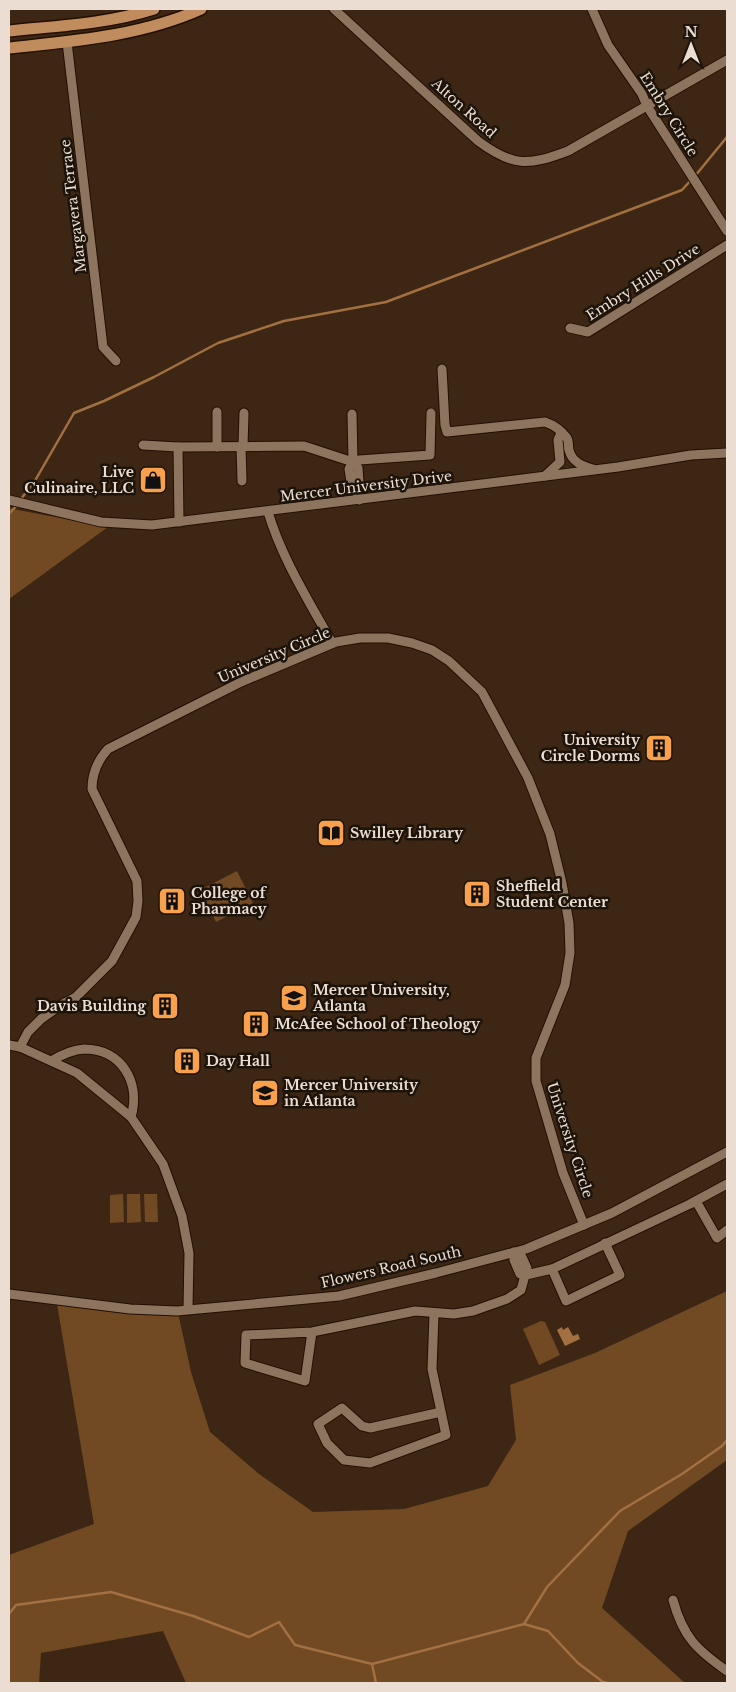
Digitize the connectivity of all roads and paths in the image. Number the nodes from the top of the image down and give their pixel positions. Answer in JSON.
{"nodes":[{"id":1,"x":154,"y":9,"type":"edge"},
{"id":2,"x":202,"y":9,"type":"edge"},
{"id":3,"x":334,"y":9,"type":"edge"},
{"id":4,"x":592,"y":9,"type":"edge"},
{"id":5,"x":9,"y":32,"type":"edge"},
{"id":6,"x":67,"y":42,"type":"junction"},
{"id":7,"x":9,"y":48,"type":"edge"},
{"id":8,"x":727,"y":60,"type":"edge"},
{"id":9,"x":647,"y":106,"type":"junction"},
{"id":10,"x":727,"y":232,"type":"edge"},
{"id":11,"x":727,"y":245,"type":"edge"},
{"id":12,"x":570,"y":328,"type":"dead end"},
{"id":13,"x":116,"y":361,"type":"dead end"},
{"id":14,"x":442,"y":369,"type":"dead end"},
{"id":15,"x":217,"y":412,"type":"dead end"},
{"id":16,"x":244,"y":413,"type":"dead end"},
{"id":17,"x":431,"y":413,"type":"dead end"},
{"id":18,"x":352,"y":414,"type":"dead end"},
{"id":19,"x":561,"y":433,"type":"junction"},
{"id":20,"x":143,"y":444,"type":"dead end"},
{"id":21,"x":217,"y":446,"type":"junction"},
{"id":22,"x":242,"y":446,"type":"junction"},
{"id":23,"x":178,"y":447,"type":"junction"},
{"id":24,"x":727,"y":453,"type":"edge"},
{"id":25,"x":571,"y":454,"type":"junction"},
{"id":26,"x":560,"y":456,"type":"junction"},
{"id":27,"x":353,"y":462,"type":"junction"},
{"id":28,"x":598,"y":470,"type":"junction"},
{"id":29,"x":545,"y":477,"type":"junction"},
{"id":30,"x":242,"y":481,"type":"dead end"},
{"id":31,"x":11,"y":500,"type":"edge"},
{"id":32,"x":359,"y":500,"type":"junction"},
{"id":33,"x":268,"y":512,"type":"junction"},
{"id":34,"x":179,"y":522,"type":"junction"},
{"id":35,"x":332,"y":643,"type":"junction"},
{"id":36,"x":9,"y":1045,"type":"edge"},
{"id":37,"x":20,"y":1047,"type":"junction"},
{"id":38,"x":51,"y":1061,"type":"junction"},
{"id":39,"x":131,"y":1117,"type":"junction"},
{"id":40,"x":727,"y":1152,"type":"edge"},
{"id":41,"x":727,"y":1184,"type":"edge"},
{"id":42,"x":696,"y":1200,"type":"junction"},
{"id":43,"x":584,"y":1225,"type":"junction"},
{"id":44,"x":727,"y":1230,"type":"edge"},
{"id":45,"x":605,"y":1243,"type":"junction"},
{"id":46,"x":514,"y":1252,"type":"junction"},
{"id":47,"x":552,"y":1269,"type":"junction"},
{"id":48,"x":526,"y":1275,"type":"junction"},
{"id":49,"x":9,"y":1294,"type":"edge"},
{"id":50,"x":188,"y":1310,"type":"junction"},
{"id":51,"x":434,"y":1314,"type":"junction"},
{"id":52,"x":312,"y":1332,"type":"junction"},
{"id":53,"x":441,"y":1412,"type":"junction"},
{"id":54,"x":673,"y":1600,"type":"dead end"},
{"id":55,"x":727,"y":1671,"type":"edge"}],
"edges":[{"from":1,"to":5,"type":"main road"},
{"from":2,"to":6,"type":"main road"},
{"from":3,"to":9,"type":"street","name":"Alton Road"},
{"from":4,"to":9,"type":"street","name":"Embry Circle"},
{"from":6,"to":7,"type":"main road"},
{"from":6,"to":13,"type":"street","name":"Margavera Terrace"},
{"from":8,"to":9,"type":"street","name":"Alton Road"},
{"from":9,"to":10,"type":"street","name":"Embry Circle"},
{"from":11,"to":12,"type":"street","name":"Embry Hills Drive"},
{"from":14,"to":19,"type":"street"},
{"from":15,"to":21,"type":"street"},
{"from":16,"to":22,"type":"street"},
{"from":17,"to":27,"type":"street"},
{"from":18,"to":27,"type":"street"},
{"from":19,"to":25,"type":"street"},
{"from":19,"to":26,"type":"street"},
{"from":20,"to":23,"type":"street"},
{"from":21,"to":22,"type":"street"},
{"from":21,"to":23,"type":"street"},
{"from":22,"to":27,"type":"street"},
{"from":22,"to":30,"type":"street"},
{"from":23,"to":34,"type":"street"},
{"from":24,"to":28,"type":"street","name":"Mercer University Drive"},
{"from":25,"to":26,"type":"street"},
{"from":25,"to":28,"type":"street"},
{"from":26,"to":29,"type":"street"},
{"from":27,"to":32,"type":"street"},
{"from":28,"to":29,"type":"street","name":"Mercer University Drive"},
{"from":29,"to":32,"type":"street","name":"Mercer University Drive"},
{"from":31,"to":34,"type":"street","name":"Mercer University Drive"},
{"from":32,"to":33,"type":"street","name":"Mercer University Drive"},
{"from":33,"to":34,"type":"street","name":"Mercer University Drive"},
{"from":33,"to":35,"type":"street"},
{"from":35,"to":37,"type":"street","name":"University Circle"},
{"from":35,"to":43,"type":"street","name":"University Circle"},
{"from":36,"to":37,"type":"street"},
{"from":37,"to":38,"type":"street"},
{"from":38,"to":39,"type":"street"},
{"from":38,"to":39,"type":"street"},
{"from":39,"to":50,"type":"street"},
{"from":40,"to":43,"type":"street","name":"Flowers Road South"},
{"from":41,"to":42,"type":"street"},
{"from":42,"to":44,"type":"street"},
{"from":42,"to":45,"type":"street"},
{"from":43,"to":46,"type":"street","name":"Flowers Road South"},
{"from":45,"to":47,"type":"street"},
{"from":45,"to":47,"type":"street"},
{"from":46,"to":48,"type":"street"},
{"from":46,"to":50,"type":"street","name":"Flowers Road South"},
{"from":47,"to":48,"type":"street"},
{"from":48,"to":51,"type":"street"},
{"from":49,"to":50,"type":"street","name":"Flowers Road South"},
{"from":51,"to":52,"type":"street"},
{"from":51,"to":53,"type":"street"},
{"from":52,"to":52,"type":"street"},
{"from":53,"to":53,"type":"street"},
{"from":54,"to":55,"type":"street"}]}
